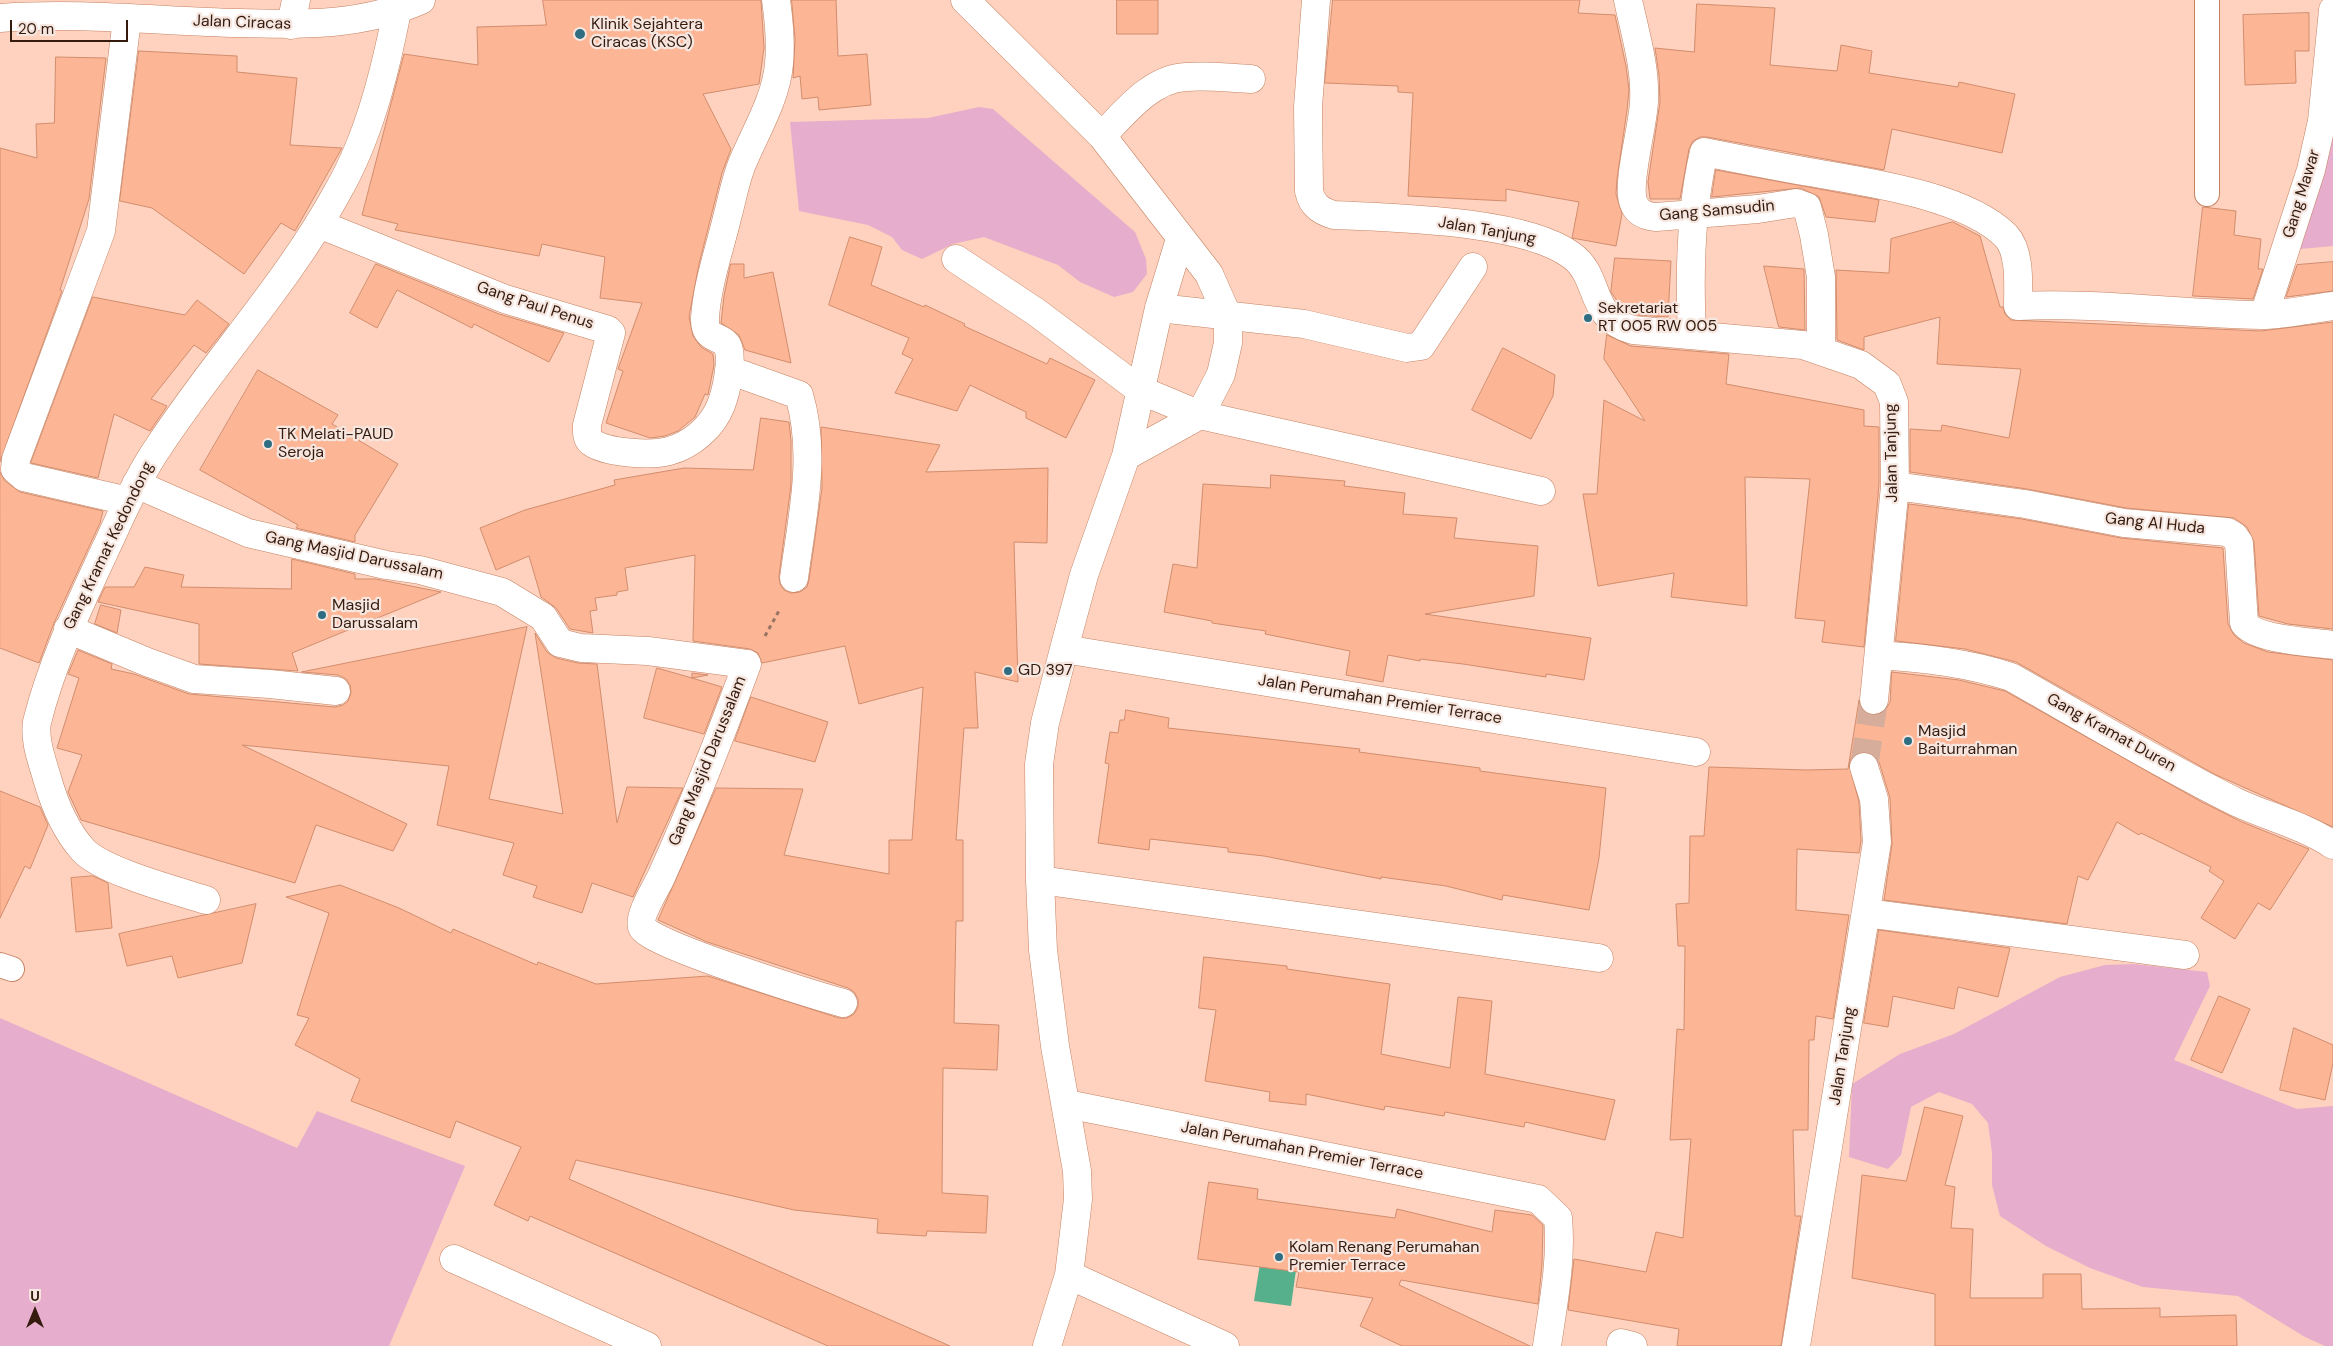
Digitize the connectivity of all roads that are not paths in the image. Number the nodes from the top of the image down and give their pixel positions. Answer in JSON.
{"nodes":[{"id":1,"x":421,"y":0,"type":"edge"},
{"id":2,"x":776,"y":0,"type":"edge"},
{"id":3,"x":965,"y":0,"type":"edge"},
{"id":4,"x":1316,"y":0,"type":"edge"},
{"id":5,"x":1628,"y":0,"type":"edge"},
{"id":6,"x":2207,"y":0,"type":"edge"},
{"id":7,"x":41,"y":7,"type":"edge"},
{"id":8,"x":2333,"y":10,"type":"edge"},
{"id":9,"x":397,"y":11,"type":"junction"},
{"id":10,"x":293,"y":12,"type":"edge"},
{"id":11,"x":0,"y":18,"type":"edge"},
{"id":12,"x":128,"y":19,"type":"junction"},
{"id":13,"x":1251,"y":79,"type":"dead end"},
{"id":14,"x":1102,"y":136,"type":"junction"},
{"id":15,"x":2207,"y":194,"type":"dead end"},
{"id":16,"x":1693,"y":214,"type":"junction"},
{"id":17,"x":319,"y":224,"type":"junction"},
{"id":18,"x":1180,"y":238,"type":"junction"},
{"id":19,"x":956,"y":259,"type":"dead end"},
{"id":20,"x":1473,"y":266,"type":"dead end"},
{"id":21,"x":2333,"y":306,"type":"edge"},
{"id":22,"x":1159,"y":308,"type":"junction"},
{"id":23,"x":2264,"y":315,"type":"junction"},
{"id":24,"x":1228,"y":317,"type":"junction"},
{"id":25,"x":1692,"y":336,"type":"junction"},
{"id":26,"x":1822,"y":350,"type":"junction"},
{"id":27,"x":729,"y":370,"type":"junction"},
{"id":28,"x":1140,"y":390,"type":"junction"},
{"id":29,"x":1200,"y":415,"type":"junction"},
{"id":30,"x":1126,"y":456,"type":"junction"},
{"id":31,"x":1895,"y":486,"type":"junction"},
{"id":32,"x":1541,"y":491,"type":"dead end"},
{"id":33,"x":132,"y":492,"type":"junction"},
{"id":34,"x":794,"y":578,"type":"road end"},
{"id":35,"x":68,"y":629,"type":"junction"},
{"id":36,"x":2333,"y":645,"type":"edge"},
{"id":37,"x":1064,"y":649,"type":"junction"},
{"id":38,"x":1879,"y":655,"type":"junction"},
{"id":39,"x":336,"y":691,"type":"dead end"},
{"id":40,"x":1874,"y":700,"type":"tunnel mouth"},
{"id":41,"x":1696,"y":752,"type":"dead end"},
{"id":42,"x":1864,"y":766,"type":"tunnel mouth"},
{"id":43,"x":2333,"y":845,"type":"edge"},
{"id":44,"x":1040,"y":880,"type":"junction"},
{"id":45,"x":206,"y":900,"type":"dead end"},
{"id":46,"x":1866,"y":913,"type":"junction"},
{"id":47,"x":2185,"y":955,"type":"dead end"},
{"id":48,"x":1599,"y":958,"type":"dead end"},
{"id":49,"x":843,"y":1002,"type":"dead end"},
{"id":50,"x":1067,"y":1104,"type":"junction"},
{"id":51,"x":454,"y":1259,"type":"dead end"},
{"id":52,"x":1070,"y":1275,"type":"junction"},
{"id":53,"x":647,"y":1346,"type":"edge"},
{"id":54,"x":1047,"y":1346,"type":"edge"},
{"id":55,"x":1225,"y":1346,"type":"edge"},
{"id":56,"x":1547,"y":1346,"type":"edge"},
{"id":57,"x":1796,"y":1346,"type":"edge"}],
"edges":[{"from":1,"to":9,"type":"street","name":"Jalan Ciracas"},
{"from":2,"to":27,"type":"street"},
{"from":3,"to":14,"type":"street"},
{"from":4,"to":25,"type":"street","name":"Jalan Tanjung"},
{"from":5,"to":16,"type":"street","name":"Gang Samsudin"},
{"from":6,"to":15,"type":"lane"},
{"from":7,"to":11,"type":"street","name":"Jalan Ciracas"},
{"from":7,"to":12,"type":"street","name":"Jalan Ciracas"},
{"from":8,"to":23,"type":"street","name":"Gang Mawar"},
{"from":9,"to":10,"type":"street","name":"Jalan Ciracas"},
{"from":9,"to":17,"type":"street","name":"Gang Kramat Kedondong"},
{"from":10,"to":12,"type":"street","name":"Jalan Ciracas"},
{"from":12,"to":33,"type":"street"},
{"from":13,"to":14,"type":"street"},
{"from":14,"to":18,"type":"street"},
{"from":16,"to":23,"type":"street"},
{"from":16,"to":25,"type":"street"},
{"from":16,"to":26,"type":"street","name":"Gang Samsudin"},
{"from":17,"to":27,"type":"street","name":"Gang Paul Penus"},
{"from":17,"to":33,"type":"street","name":"Gang Kramat Kedondong"},
{"from":18,"to":22,"type":"street"},
{"from":18,"to":24,"type":"street"},
{"from":19,"to":28,"type":"street"},
{"from":20,"to":24,"type":"street"},
{"from":21,"to":23,"type":"street"},
{"from":22,"to":24,"type":"street"},
{"from":22,"to":28,"type":"street"},
{"from":24,"to":29,"type":"street"},
{"from":25,"to":26,"type":"street","name":"Jalan Tanjung"},
{"from":26,"to":31,"type":"street","name":"Jalan Tanjung"},
{"from":27,"to":34,"type":"street"},
{"from":28,"to":29,"type":"street"},
{"from":28,"to":30,"type":"street"},
{"from":29,"to":30,"type":"street"},
{"from":29,"to":32,"type":"street"},
{"from":30,"to":37,"type":"street"},
{"from":31,"to":36,"type":"street","name":"Gang Al Huda"},
{"from":31,"to":38,"type":"street","name":"Jalan Tanjung"},
{"from":33,"to":35,"type":"street","name":"Gang Kramat Kedondong"},
{"from":33,"to":49,"type":"street","name":"Gang Masjid Darussalam"},
{"from":35,"to":39,"type":"street"},
{"from":35,"to":45,"type":"street","name":"Gang Kramat Kedondong"},
{"from":37,"to":41,"type":"street","name":"Jalan Perumahan Premier Terrace"},
{"from":37,"to":44,"type":"street"},
{"from":38,"to":40,"type":"street","name":"Jalan Tanjung"},
{"from":38,"to":43,"type":"street","name":"Gang Kramat Duren"},
{"from":42,"to":46,"type":"street","name":"Jalan Tanjung"},
{"from":44,"to":48,"type":"street"},
{"from":44,"to":50,"type":"street"},
{"from":46,"to":47,"type":"street"},
{"from":46,"to":57,"type":"street","name":"Jalan Tanjung"},
{"from":50,"to":52,"type":"street"},
{"from":50,"to":56,"type":"street","name":"Jalan Perumahan Premier Terrace"},
{"from":51,"to":53,"type":"street"},
{"from":52,"to":54,"type":"street"},
{"from":52,"to":55,"type":"street"}]}
